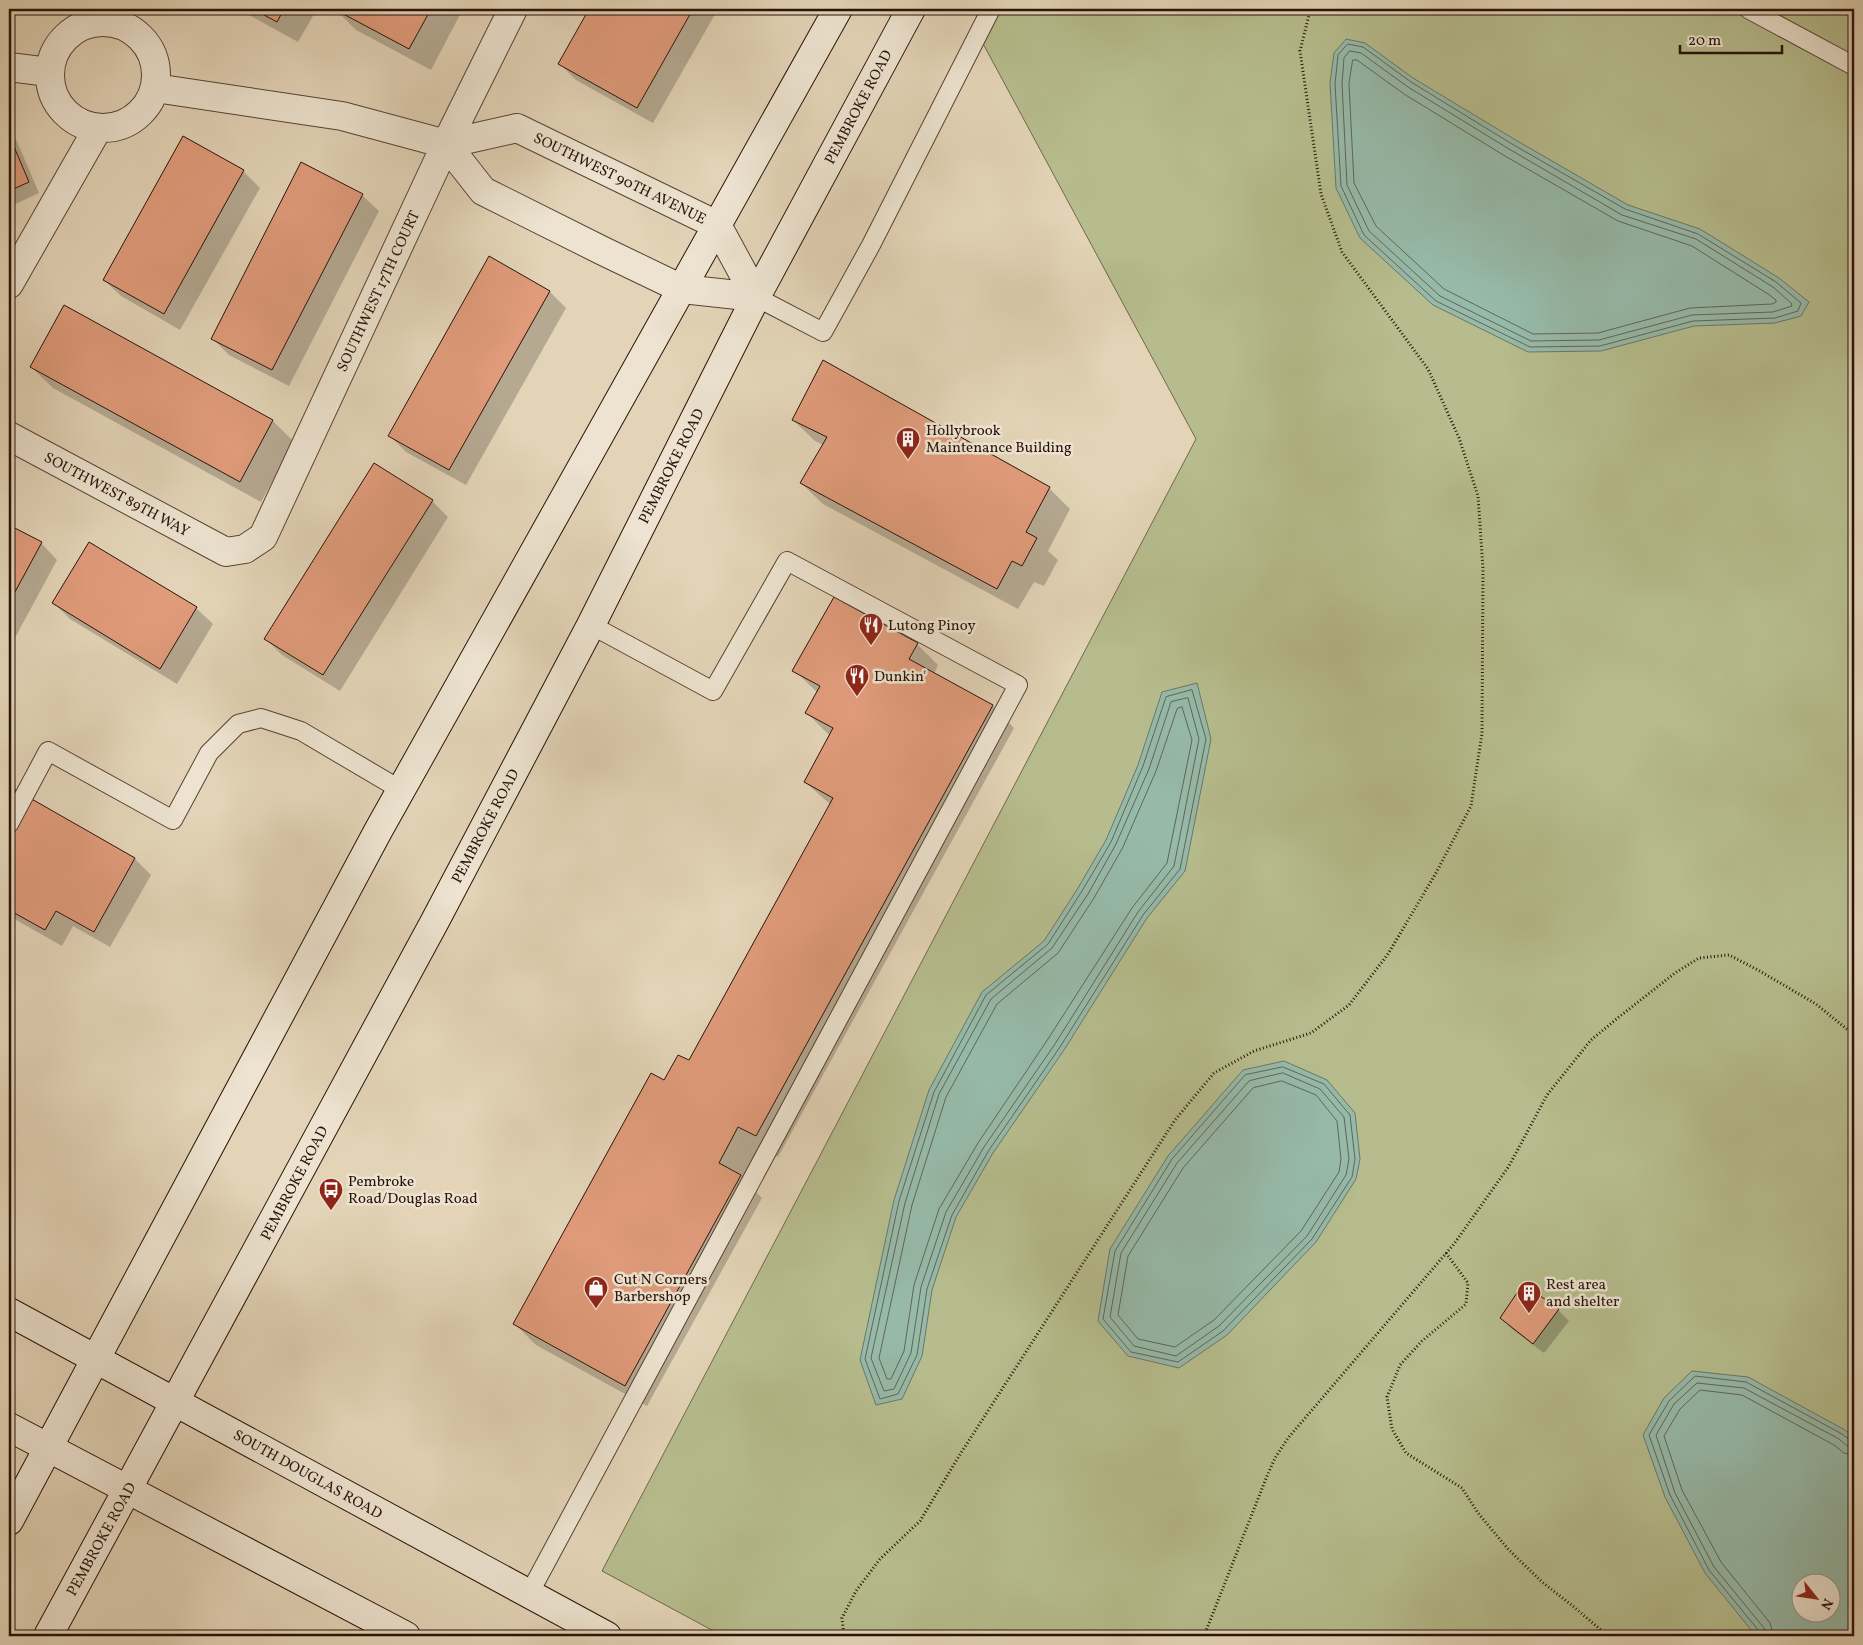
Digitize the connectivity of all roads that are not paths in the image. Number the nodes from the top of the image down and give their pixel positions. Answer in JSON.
{"nodes":[{"id":1,"x":513,"y":9,"type":"edge"},
{"id":2,"x":838,"y":9,"type":"edge"},
{"id":3,"x":911,"y":9,"type":"edge"},
{"id":4,"x":991,"y":9,"type":"edge"},
{"id":5,"x":1748,"y":9,"type":"edge"},
{"id":6,"x":117,"y":15,"type":"edge"},
{"id":7,"x":9,"y":66,"type":"edge"},
{"id":8,"x":1854,"y":66,"type":"edge"},
{"id":9,"x":49,"y":72,"type":"junction"},
{"id":10,"x":155,"y":88,"type":"junction"},
{"id":11,"x":98,"y":128,"type":"junction"},
{"id":12,"x":446,"y":144,"type":"junction"},
{"id":13,"x":717,"y":225,"type":"junction"},
{"id":14,"x":9,"y":284,"type":"edge"},
{"id":15,"x":682,"y":289,"type":"junction"},
{"id":16,"x":756,"y":296,"type":"junction"},
{"id":17,"x":9,"y":436,"type":"edge"},
{"id":18,"x":226,"y":552,"type":"joint"},
{"id":19,"x":591,"y":625,"type":"junction"},
{"id":20,"x":401,"y":790,"type":"junction"},
{"id":21,"x":9,"y":824,"type":"edge"},
{"id":22,"x":9,"y":1312,"type":"edge"},
{"id":23,"x":95,"y":1358,"type":"junction"},
{"id":24,"x":176,"y":1401,"type":"junction"},
{"id":25,"x":9,"y":1427,"type":"edge"},
{"id":26,"x":48,"y":1448,"type":"junction"},
{"id":27,"x":128,"y":1489,"type":"junction"},
{"id":28,"x":9,"y":1521,"type":"edge"},
{"id":29,"x":529,"y":1594,"type":"junction"},
{"id":30,"x":48,"y":1636,"type":"edge"},
{"id":31,"x":406,"y":1636,"type":"edge"},
{"id":32,"x":607,"y":1636,"type":"edge"}],
"edges":[{"from":1,"to":12,"type":"main road","name":"SOUTHWEST 17TH COURT"},
{"from":2,"to":13,"type":"main road"},
{"from":3,"to":16,"type":"main road","name":"PEMBROKE ROAD"},
{"from":4,"to":16,"type":"lane"},
{"from":5,"to":8,"type":"lane"},
{"from":6,"to":9,"type":"main road"},
{"from":6,"to":10,"type":"main road"},
{"from":7,"to":9,"type":"main road"},
{"from":9,"to":11,"type":"main road"},
{"from":10,"to":11,"type":"main road"},
{"from":10,"to":12,"type":"main road","name":"SOUTHWEST 90TH AVENUE"},
{"from":11,"to":14,"type":"main road"},
{"from":12,"to":13,"type":"main road","name":"SOUTHWEST 90TH AVENUE"},
{"from":12,"to":15,"type":"main road"},
{"from":12,"to":18,"type":"main road","name":"SOUTHWEST 17TH COURT"},
{"from":13,"to":15,"type":"main road"},
{"from":13,"to":16,"type":"main road","name":"SOUTHWEST 90TH AVENUE"},
{"from":15,"to":16,"type":"main road"},
{"from":15,"to":20,"type":"main road"},
{"from":16,"to":19,"type":"main road","name":"PEMBROKE ROAD"},
{"from":17,"to":18,"type":"main road","name":"SOUTHWEST 89TH WAY"},
{"from":19,"to":24,"type":"main road","name":"PEMBROKE ROAD"},
{"from":19,"to":29,"type":"lane"},
{"from":20,"to":21,"type":"lane"},
{"from":20,"to":23,"type":"main road"},
{"from":22,"to":23,"type":"main road","name":"SOUTH DOUGLAS ROAD"},
{"from":23,"to":24,"type":"main road","name":"SOUTH DOUGLAS ROAD"},
{"from":23,"to":26,"type":"main road"},
{"from":24,"to":27,"type":"main road","name":"PEMBROKE ROAD"},
{"from":24,"to":29,"type":"main road","name":"SOUTH DOUGLAS ROAD"},
{"from":25,"to":26,"type":"main road"},
{"from":26,"to":27,"type":"main road"},
{"from":26,"to":28,"type":"main road"},
{"from":27,"to":30,"type":"main road","name":"PEMBROKE ROAD"},
{"from":27,"to":31,"type":"main road"},
{"from":29,"to":32,"type":"main road","name":"SOUTH DOUGLAS ROAD"}]}
